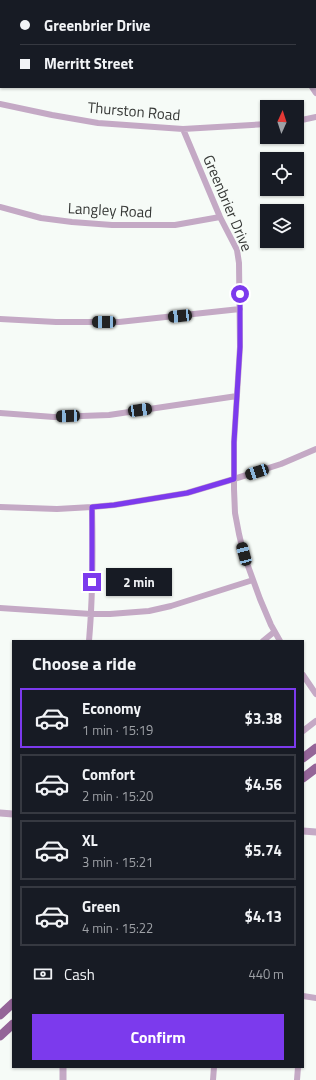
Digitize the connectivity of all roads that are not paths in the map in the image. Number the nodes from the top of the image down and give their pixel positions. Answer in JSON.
{"nodes":[{"id":1,"x":0,"y":104,"type":"edge"},
{"id":2,"x":316,"y":117,"type":"edge"},
{"id":3,"x":304,"y":120,"type":"edge"},
{"id":4,"x":260,"y":124,"type":"edge"},
{"id":5,"x":183,"y":129,"type":"junction"},
{"id":6,"x":0,"y":207,"type":"edge"},
{"id":7,"x":220,"y":217,"type":"junction"},
{"id":8,"x":240,"y":309,"type":"junction"},
{"id":9,"x":0,"y":319,"type":"edge"},
{"id":10,"x":237,"y":396,"type":"junction"},
{"id":11,"x":0,"y":413,"type":"edge"},
{"id":12,"x":316,"y":449,"type":"edge"},
{"id":13,"x":234,"y":479,"type":"junction"},
{"id":14,"x":0,"y":507,"type":"edge"},
{"id":15,"x":92,"y":507,"type":"junction"},
{"id":16,"x":253,"y":580,"type":"junction"},
{"id":17,"x":0,"y":608,"type":"edge"},
{"id":18,"x":91,"y":614,"type":"junction"},
{"id":19,"x":274,"y":632,"type":"junction"},
{"id":20,"x":89,"y":640,"type":"edge"},
{"id":21,"x":264,"y":640,"type":"edge"},
{"id":22,"x":279,"y":640,"type":"edge"},
{"id":23,"x":304,"y":676,"type":"edge"},
{"id":24,"x":316,"y":694,"type":"edge"},
{"id":25,"x":316,"y":721,"type":"edge"},
{"id":26,"x":304,"y":730,"type":"edge"},
{"id":27,"x":316,"y":748,"type":"edge"},
{"id":28,"x":304,"y":757,"type":"edge"},
{"id":29,"x":316,"y":768,"type":"edge"},
{"id":30,"x":304,"y":777,"type":"edge"},
{"id":31,"x":0,"y":813,"type":"edge"},
{"id":32,"x":12,"y":814,"type":"edge"},
{"id":33,"x":304,"y":831,"type":"edge"},
{"id":34,"x":316,"y":832,"type":"edge"},
{"id":35,"x":304,"y":996,"type":"edge"},
{"id":36,"x":316,"y":998,"type":"edge"},
{"id":37,"x":12,"y":1004,"type":"edge"},
{"id":38,"x":0,"y":1015,"type":"edge"},
{"id":39,"x":12,"y":1025,"type":"edge"},
{"id":40,"x":0,"y":1036,"type":"edge"},
{"id":41,"x":63,"y":1068,"type":"edge"},
{"id":42,"x":214,"y":1068,"type":"edge"},
{"id":43,"x":298,"y":1068,"type":"edge"},
{"id":44,"x":63,"y":1080,"type":"edge"},
{"id":45,"x":214,"y":1080,"type":"edge"},
{"id":46,"x":297,"y":1080,"type":"edge"}],
"edges":[{"from":1,"to":5,"type":"street","name":"Thurston Road"},
{"from":2,"to":3,"type":"street"},
{"from":4,"to":5,"type":"street","name":"Thurston Road"},
{"from":5,"to":7,"type":"street","name":"Greenbrier Drive"},
{"from":6,"to":7,"type":"street","name":"Langley Road"},
{"from":7,"to":8,"type":"street","name":"Greenbrier Drive"},
{"from":8,"to":9,"type":"street"},
{"from":8,"to":10,"type":"street","name":"Greenbrier Drive"},
{"from":10,"to":11,"type":"street"},
{"from":10,"to":13,"type":"street","name":"Greenbrier Drive"},
{"from":12,"to":13,"type":"street"},
{"from":13,"to":15,"type":"street"},
{"from":13,"to":16,"type":"street","name":"Greenbrier Drive"},
{"from":14,"to":15,"type":"street"},
{"from":15,"to":18,"type":"street"},
{"from":16,"to":18,"type":"street"},
{"from":16,"to":19,"type":"street","name":"Greenbrier Drive"},
{"from":17,"to":18,"type":"street"},
{"from":18,"to":20,"type":"street"},
{"from":19,"to":21,"type":"street"},
{"from":19,"to":22,"type":"street","name":"Greenbrier Drive"},
{"from":23,"to":24,"type":"street"},
{"from":25,"to":26,"type":"street"},
{"from":27,"to":28,"type":"main road"},
{"from":29,"to":30,"type":"main road"},
{"from":31,"to":32,"type":"street"},
{"from":33,"to":34,"type":"street"},
{"from":35,"to":36,"type":"street"},
{"from":37,"to":38,"type":"main road"},
{"from":39,"to":40,"type":"main road"},
{"from":41,"to":44,"type":"street"},
{"from":42,"to":45,"type":"street"},
{"from":43,"to":46,"type":"street"}]}
